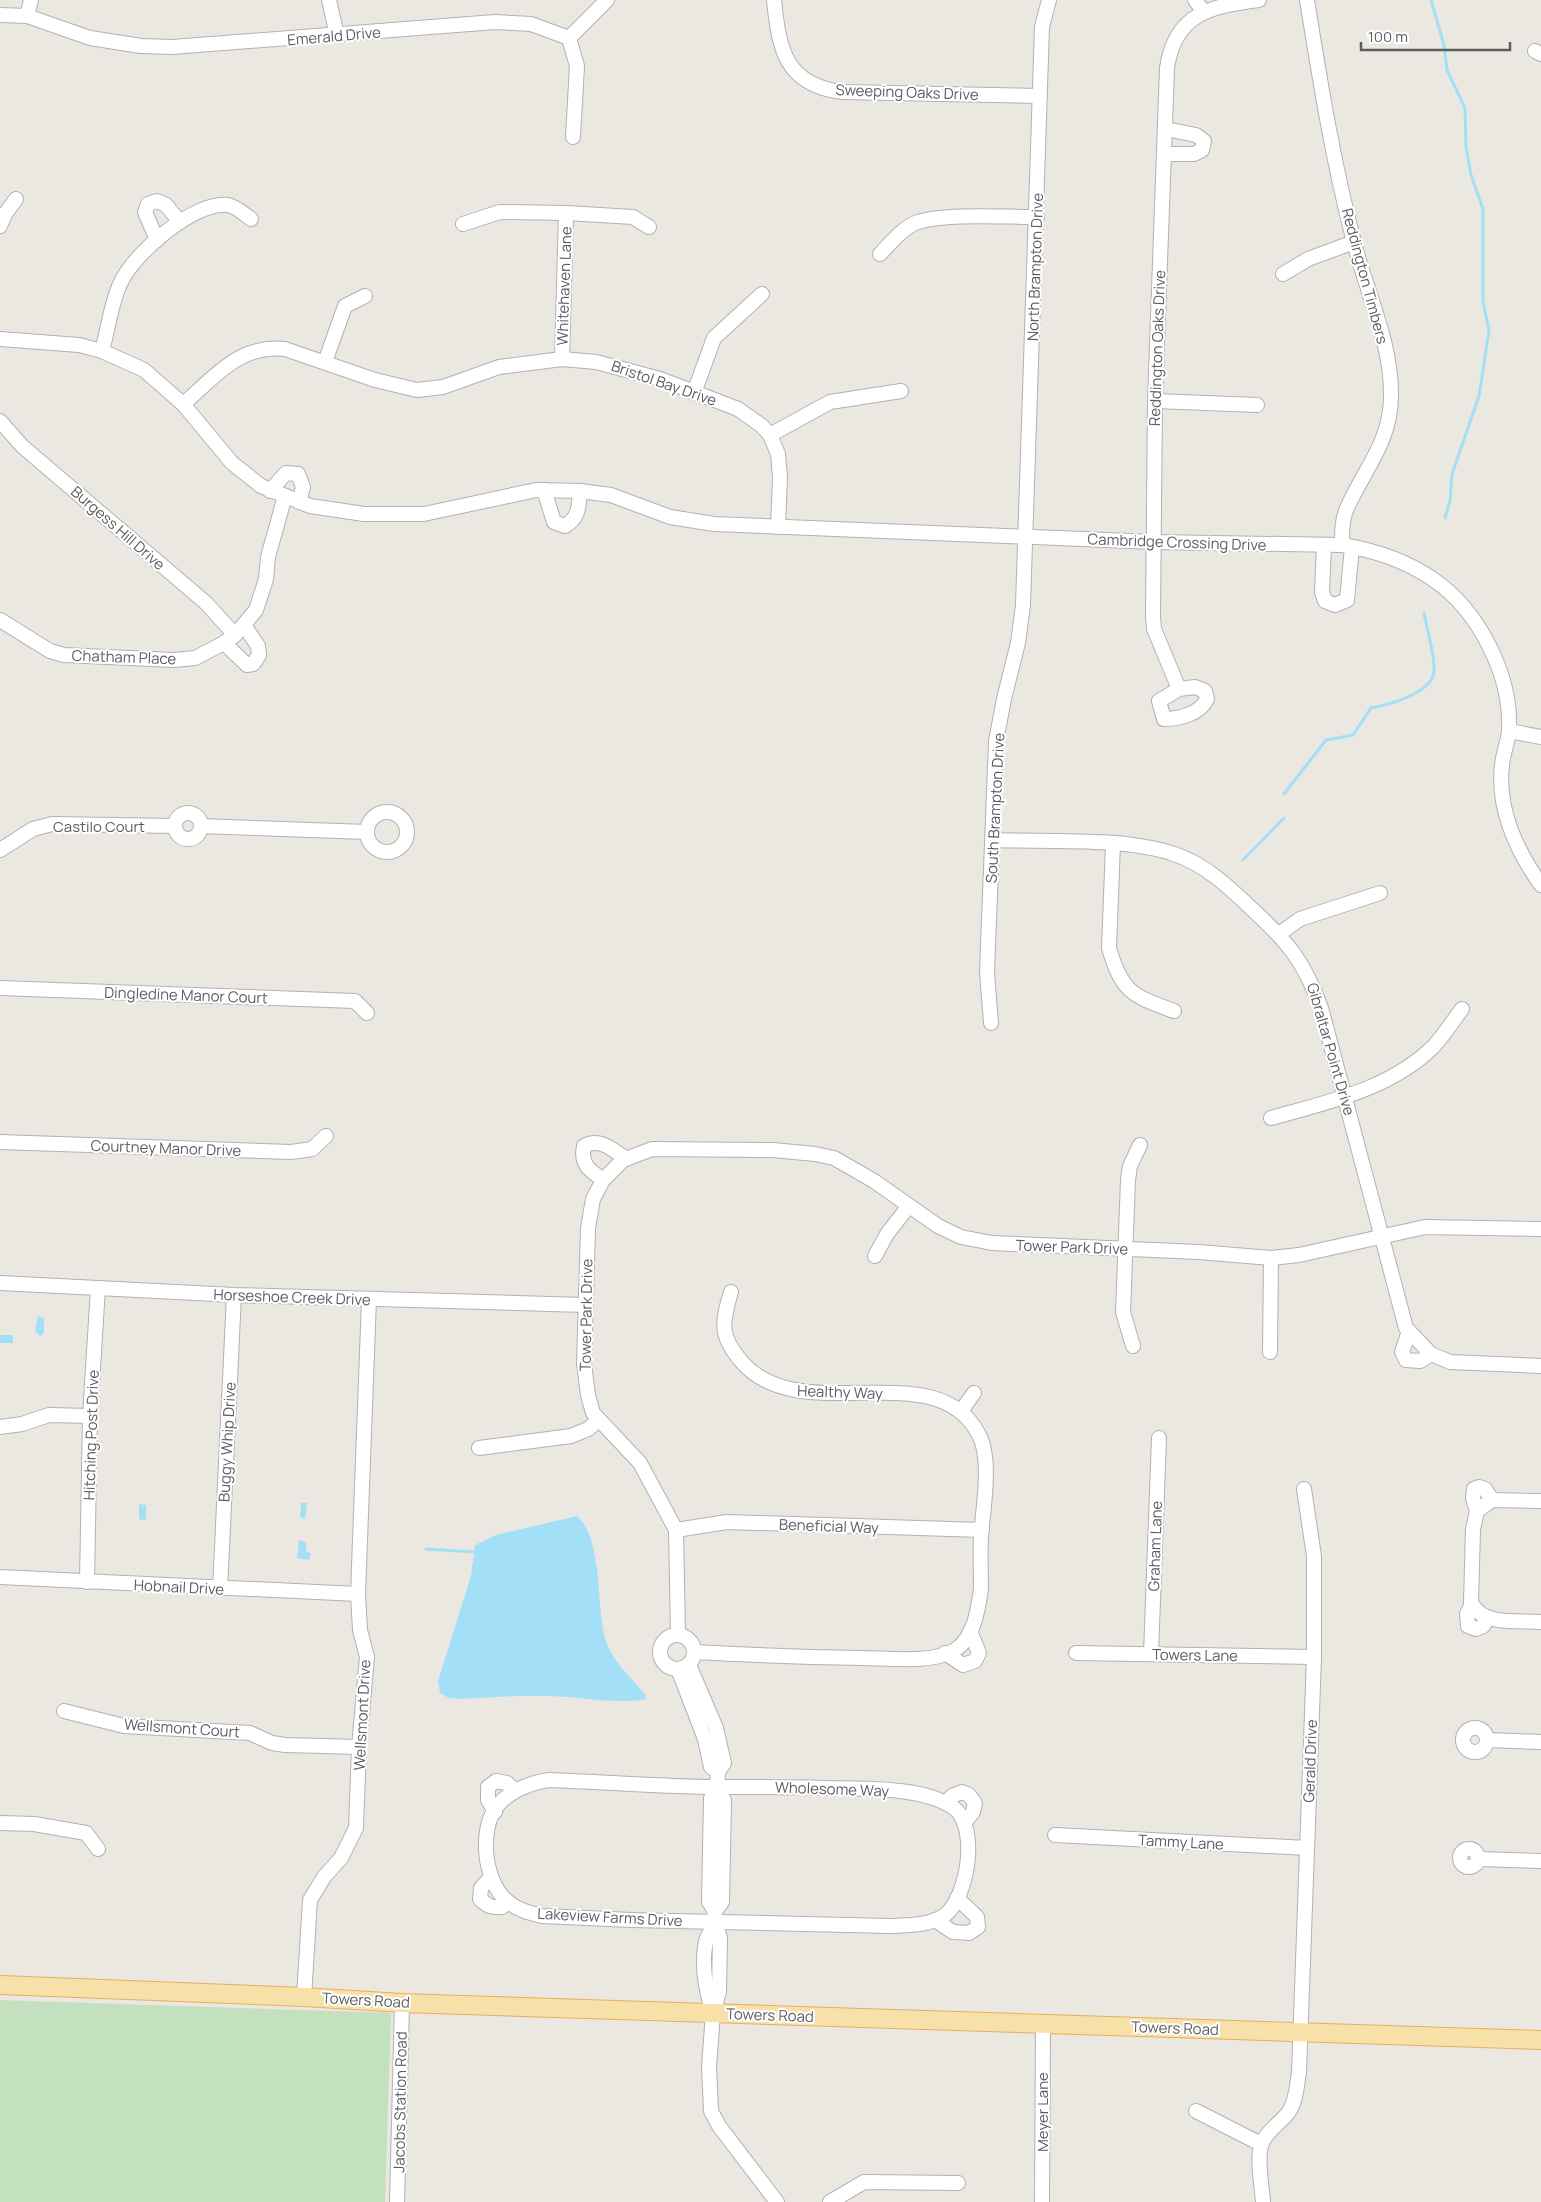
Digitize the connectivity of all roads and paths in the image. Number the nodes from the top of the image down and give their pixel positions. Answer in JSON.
{"nodes":[{"id":1,"x":31,"y":0,"type":"edge"},
{"id":2,"x":329,"y":0,"type":"edge"},
{"id":3,"x":607,"y":0,"type":"edge"},
{"id":4,"x":774,"y":0,"type":"edge"},
{"id":5,"x":1049,"y":0,"type":"edge"},
{"id":6,"x":1258,"y":0,"type":"edge"},
{"id":7,"x":1307,"y":0,"type":"edge"},
{"id":8,"x":1199,"y":6,"type":"edge"},
{"id":9,"x":0,"y":15,"type":"edge"},
{"id":10,"x":27,"y":16,"type":"junction"},
{"id":11,"x":337,"y":35,"type":"junction"},
{"id":12,"x":569,"y":38,"type":"junction"},
{"id":13,"x":1040,"y":96,"type":"junction"},
{"id":14,"x":1166,"y":129,"type":"junction"},
{"id":15,"x":573,"y":138,"type":"dead end"},
{"id":16,"x":1164,"y":154,"type":"junction"},
{"id":17,"x":16,"y":199,"type":"dead end"},
{"id":18,"x":566,"y":213,"type":"junction"},
{"id":19,"x":1037,"y":216,"type":"junction"},
{"id":20,"x":251,"y":218,"type":"dead end"},
{"id":21,"x":180,"y":222,"type":"junction"},
{"id":22,"x":462,"y":224,"type":"dead end"},
{"id":23,"x":0,"y":226,"type":"edge"},
{"id":24,"x":648,"y":227,"type":"dead end"},
{"id":25,"x":157,"y":240,"type":"junction"},
{"id":26,"x":1354,"y":242,"type":"junction"},
{"id":27,"x":880,"y":254,"type":"dead end"},
{"id":28,"x":1283,"y":274,"type":"dead end"},
{"id":29,"x":762,"y":294,"type":"dead end"},
{"id":30,"x":365,"y":296,"type":"dead end"},
{"id":31,"x":0,"y":339,"type":"edge"},
{"id":32,"x":102,"y":351,"type":"junction"},
{"id":33,"x":562,"y":359,"type":"junction"},
{"id":34,"x":325,"y":362,"type":"junction"},
{"id":35,"x":901,"y":391,"type":"dead end"},
{"id":36,"x":694,"y":393,"type":"junction"},
{"id":37,"x":1155,"y":401,"type":"junction"},
{"id":38,"x":183,"y":404,"type":"junction"},
{"id":39,"x":1257,"y":405,"type":"dead end"},
{"id":40,"x":0,"y":421,"type":"edge"},
{"id":41,"x":770,"y":436,"type":"junction"},
{"id":42,"x":544,"y":490,"type":"junction"},
{"id":43,"x":270,"y":491,"type":"junction"},
{"id":44,"x":580,"y":491,"type":"junction"},
{"id":45,"x":284,"y":496,"type":"junction"},
{"id":46,"x":298,"y":502,"type":"junction"},
{"id":47,"x":778,"y":527,"type":"junction"},
{"id":48,"x":1024,"y":536,"type":"junction"},
{"id":49,"x":1154,"y":542,"type":"junction"},
{"id":50,"x":1324,"y":546,"type":"junction"},
{"id":51,"x":1347,"y":546,"type":"junction"},
{"id":52,"x":0,"y":620,"type":"edge"},
{"id":53,"x":234,"y":635,"type":"junction"},
{"id":54,"x":1179,"y":689,"type":"dead end"},
{"id":55,"x":1509,"y":731,"type":"junction"},
{"id":56,"x":1541,"y":737,"type":"edge"},
{"id":57,"x":367,"y":832,"type":"dead end"},
{"id":58,"x":993,"y":840,"type":"junction"},
{"id":59,"x":1113,"y":844,"type":"junction"},
{"id":60,"x":0,"y":850,"type":"edge"},
{"id":61,"x":1541,"y":885,"type":"edge"},
{"id":62,"x":1380,"y":893,"type":"dead end"},
{"id":63,"x":1279,"y":934,"type":"junction"},
{"id":64,"x":0,"y":988,"type":"edge"},
{"id":65,"x":1462,"y":1009,"type":"dead end"},
{"id":66,"x":1174,"y":1011,"type":"dead end"},
{"id":67,"x":367,"y":1013,"type":"dead end"},
{"id":68,"x":991,"y":1023,"type":"dead end"},
{"id":69,"x":1345,"y":1097,"type":"junction"},
{"id":70,"x":1271,"y":1118,"type":"dead end"},
{"id":71,"x":326,"y":1136,"type":"dead end"},
{"id":72,"x":0,"y":1142,"type":"edge"},
{"id":73,"x":1140,"y":1145,"type":"dead end"},
{"id":74,"x":626,"y":1159,"type":"junction"},
{"id":75,"x":603,"y":1180,"type":"junction"},
{"id":76,"x":908,"y":1207,"type":"junction"},
{"id":77,"x":1541,"y":1228,"type":"edge"},
{"id":78,"x":1381,"y":1236,"type":"junction"},
{"id":79,"x":1125,"y":1249,"type":"junction"},
{"id":80,"x":875,"y":1256,"type":"dead end"},
{"id":81,"x":1271,"y":1258,"type":"junction"},
{"id":82,"x":0,"y":1282,"type":"edge"},
{"id":83,"x":98,"y":1288,"type":"junction"},
{"id":84,"x":731,"y":1292,"type":"dead end"},
{"id":85,"x":234,"y":1295,"type":"junction"},
{"id":86,"x":369,"y":1300,"type":"junction"},
{"id":87,"x":585,"y":1305,"type":"junction"},
{"id":88,"x":1409,"y":1331,"type":"junction"},
{"id":89,"x":1133,"y":1346,"type":"dead end"},
{"id":90,"x":1270,"y":1352,"type":"dead end"},
{"id":91,"x":1431,"y":1354,"type":"junction"},
{"id":92,"x":1541,"y":1366,"type":"edge"},
{"id":93,"x":974,"y":1393,"type":"dead end"},
{"id":94,"x":961,"y":1411,"type":"junction"},
{"id":95,"x":90,"y":1416,"type":"junction"},
{"id":96,"x":599,"y":1420,"type":"junction"},
{"id":97,"x":0,"y":1427,"type":"edge"},
{"id":98,"x":1159,"y":1438,"type":"dead end"},
{"id":99,"x":479,"y":1448,"type":"dead end"},
{"id":100,"x":1304,"y":1489,"type":"dead end"},
{"id":101,"x":1541,"y":1501,"type":"edge"},
{"id":102,"x":676,"y":1530,"type":"junction"},
{"id":103,"x":982,"y":1530,"type":"junction"},
{"id":104,"x":0,"y":1577,"type":"edge"},
{"id":105,"x":87,"y":1582,"type":"junction"},
{"id":106,"x":220,"y":1589,"type":"junction"},
{"id":107,"x":358,"y":1594,"type":"junction"},
{"id":108,"x":1541,"y":1622,"type":"edge"},
{"id":109,"x":970,"y":1631,"type":"junction"},
{"id":110,"x":678,"y":1635,"type":"junction"},
{"id":111,"x":1076,"y":1653,"type":"dead end"},
{"id":112,"x":945,"y":1654,"type":"junction"},
{"id":113,"x":1151,"y":1654,"type":"junction"},
{"id":114,"x":1314,"y":1657,"type":"junction"},
{"id":115,"x":687,"y":1662,"type":"junction"},
{"id":116,"x":64,"y":1711,"type":"dead end"},
{"id":117,"x":1487,"y":1740,"type":"dead end"},
{"id":118,"x":1541,"y":1742,"type":"edge"},
{"id":119,"x":358,"y":1748,"type":"junction"},
{"id":120,"x":717,"y":1787,"type":"junction"},
{"id":121,"x":515,"y":1791,"type":"junction"},
{"id":122,"x":946,"y":1803,"type":"junction"},
{"id":123,"x":495,"y":1812,"type":"junction"},
{"id":124,"x":0,"y":1823,"type":"edge"},
{"id":125,"x":964,"y":1823,"type":"junction"},
{"id":126,"x":1055,"y":1836,"type":"dead end"},
{"id":127,"x":1307,"y":1848,"type":"junction"},
{"id":128,"x":98,"y":1849,"type":"dead end"},
{"id":129,"x":1478,"y":1859,"type":"dead end"},
{"id":130,"x":1541,"y":1862,"type":"edge"},
{"id":131,"x":491,"y":1877,"type":"junction"},
{"id":132,"x":957,"y":1898,"type":"junction"},
{"id":133,"x":507,"y":1902,"type":"junction"},
{"id":134,"x":715,"y":1916,"type":"junction"},
{"id":135,"x":935,"y":1920,"type":"junction"},
{"id":136,"x":0,"y":1986,"type":"edge"},
{"id":137,"x":304,"y":1996,"type":"junction"},
{"id":138,"x":402,"y":2003,"type":"junction"},
{"id":139,"x":713,"y":2014,"type":"junction"},
{"id":140,"x":1043,"y":2023,"type":"junction"},
{"id":141,"x":1300,"y":2033,"type":"junction"},
{"id":142,"x":1541,"y":2040,"type":"edge"},
{"id":143,"x":1196,"y":2111,"type":"dead end"},
{"id":144,"x":1261,"y":2144,"type":"junction"},
{"id":145,"x":958,"y":2183,"type":"dead end"},
{"id":146,"x":398,"y":2202,"type":"edge"},
{"id":147,"x":777,"y":2202,"type":"edge"},
{"id":148,"x":830,"y":2202,"type":"edge"},
{"id":149,"x":1042,"y":2202,"type":"edge"},
{"id":150,"x":1263,"y":2202,"type":"edge"}],
"edges":[{"from":1,"to":10,"type":"street"},
{"from":2,"to":11,"type":"street"},
{"from":3,"to":12,"type":"street"},
{"from":4,"to":13,"type":"street","name":"Sweeping Oaks Drive"},
{"from":5,"to":13,"type":"street","name":"North Brampton Drive"},
{"from":6,"to":8,"type":"street","name":"Reddington Oaks Drive"},
{"from":7,"to":26,"type":"street","name":"Reddington Timbers"},
{"from":8,"to":14,"type":"street","name":"Reddington Oaks Drive"},
{"from":9,"to":10,"type":"street","name":"Emerald Drive"},
{"from":10,"to":11,"type":"street","name":"Emerald Drive"},
{"from":11,"to":12,"type":"street","name":"Emerald Drive"},
{"from":12,"to":15,"type":"street"},
{"from":13,"to":19,"type":"street","name":"North Brampton Drive"},
{"from":14,"to":16,"type":"street","name":"Reddington Oaks Drive"},
{"from":14,"to":16,"type":"street"},
{"from":16,"to":37,"type":"street","name":"Reddington Oaks Drive"},
{"from":17,"to":23,"type":"street"},
{"from":18,"to":22,"type":"street"},
{"from":18,"to":24,"type":"street"},
{"from":18,"to":33,"type":"street","name":"Whitehaven Lane"},
{"from":19,"to":27,"type":"street"},
{"from":19,"to":48,"type":"street","name":"North Brampton Drive"},
{"from":20,"to":21,"type":"street"},
{"from":21,"to":25,"type":"street"},
{"from":21,"to":25,"type":"street"},
{"from":25,"to":32,"type":"street"},
{"from":26,"to":28,"type":"street"},
{"from":26,"to":51,"type":"street","name":"Reddington Timbers"},
{"from":29,"to":36,"type":"street"},
{"from":30,"to":34,"type":"street"},
{"from":31,"to":32,"type":"street","name":"Cambridge Crossing Drive"},
{"from":32,"to":38,"type":"street","name":"Cambridge Crossing Drive"},
{"from":33,"to":34,"type":"street","name":"Bristol Bay Drive"},
{"from":33,"to":36,"type":"street","name":"Bristol Bay Drive"},
{"from":34,"to":38,"type":"street","name":"Bristol Bay Drive"},
{"from":35,"to":41,"type":"street"},
{"from":36,"to":41,"type":"street","name":"Bristol Bay Drive"},
{"from":37,"to":39,"type":"street"},
{"from":37,"to":49,"type":"street","name":"Reddington Oaks Drive"},
{"from":38,"to":43,"type":"street","name":"Cambridge Crossing Drive"},
{"from":40,"to":53,"type":"street","name":"Burgess Hill Drive"},
{"from":41,"to":47,"type":"street","name":"Bristol Bay Drive"},
{"from":42,"to":44,"type":"street","name":"Cambridge Crossing Drive"},
{"from":42,"to":44,"type":"street"},
{"from":42,"to":46,"type":"street","name":"Cambridge Crossing Drive"},
{"from":43,"to":45,"type":"street","name":"Cambridge Crossing Drive"},
{"from":43,"to":46,"type":"street"},
{"from":44,"to":47,"type":"street","name":"Cambridge Crossing Drive"},
{"from":45,"to":46,"type":"street","name":"Cambridge Crossing Drive"},
{"from":45,"to":53,"type":"street","name":"Chatham Place"},
{"from":47,"to":48,"type":"street","name":"Cambridge Crossing Drive"},
{"from":48,"to":49,"type":"street","name":"Cambridge Crossing Drive"},
{"from":48,"to":58,"type":"street","name":"South Brampton Drive"},
{"from":49,"to":50,"type":"street","name":"Cambridge Crossing Drive"},
{"from":49,"to":54,"type":"street","name":"Reddington Oaks Drive"},
{"from":50,"to":51,"type":"street","name":"Cambridge Crossing Drive"},
{"from":50,"to":51,"type":"street","name":"Reddington Timbers"},
{"from":51,"to":55,"type":"street","name":"Cambridge Crossing Drive"},
{"from":52,"to":53,"type":"street","name":"Chatham Place"},
{"from":55,"to":56,"type":"street"},
{"from":55,"to":61,"type":"street","name":"Cambridge Crossing Drive"},
{"from":57,"to":60,"type":"street","name":"Castilo Court"},
{"from":58,"to":59,"type":"street","name":"Gibraltar Point Drive"},
{"from":58,"to":68,"type":"street","name":"South Brampton Drive"},
{"from":59,"to":63,"type":"street","name":"Gibraltar Point Drive"},
{"from":59,"to":66,"type":"street"},
{"from":62,"to":63,"type":"street"},
{"from":63,"to":69,"type":"street","name":"Gibraltar Point Drive"},
{"from":64,"to":67,"type":"street","name":"Dingledine Manor Court"},
{"from":65,"to":69,"type":"street"},
{"from":69,"to":70,"type":"street"},
{"from":69,"to":78,"type":"street","name":"Gibraltar Point Drive"},
{"from":71,"to":72,"type":"street","name":"Courtney Manor Drive"},
{"from":73,"to":79,"type":"street"},
{"from":74,"to":75,"type":"street","name":"Tower Park Drive"},
{"from":74,"to":75,"type":"street"},
{"from":74,"to":76,"type":"street","name":"Tower Park Drive"},
{"from":75,"to":87,"type":"street","name":"Tower Park Drive"},
{"from":76,"to":79,"type":"street","name":"Tower Park Drive"},
{"from":76,"to":80,"type":"street"},
{"from":77,"to":78,"type":"street","name":"Tower Park Drive"},
{"from":78,"to":81,"type":"street","name":"Tower Park Drive"},
{"from":78,"to":88,"type":"street","name":"Gibraltar Point Drive"},
{"from":79,"to":81,"type":"street","name":"Tower Park Drive"},
{"from":79,"to":89,"type":"street"},
{"from":81,"to":90,"type":"street"},
{"from":82,"to":83,"type":"street","name":"Horseshoe Creek Drive"},
{"from":83,"to":85,"type":"street","name":"Horseshoe Creek Drive"},
{"from":83,"to":95,"type":"street","name":"Hitching Post Drive"},
{"from":84,"to":94,"type":"street","name":"Healthy Way"},
{"from":85,"to":86,"type":"street","name":"Horseshoe Creek Drive"},
{"from":85,"to":106,"type":"street","name":"Buggy Whip Drive"},
{"from":86,"to":87,"type":"street","name":"Horseshoe Creek Drive"},
{"from":86,"to":107,"type":"street","name":"Wellsmont Drive"},
{"from":87,"to":96,"type":"street","name":"Tower Park Drive"},
{"from":88,"to":91,"type":"street","name":"Gibraltar Point Drive"},
{"from":88,"to":91,"type":"street"},
{"from":91,"to":92,"type":"street","name":"Gibraltar Point Drive"},
{"from":93,"to":94,"type":"street"},
{"from":94,"to":103,"type":"street","name":"Healthy Way"},
{"from":95,"to":97,"type":"street"},
{"from":95,"to":105,"type":"street","name":"Hitching Post Drive"},
{"from":96,"to":99,"type":"street"},
{"from":96,"to":102,"type":"street","name":"Tower Park Drive"},
{"from":98,"to":113,"type":"street","name":"Graham Lane"},
{"from":100,"to":114,"type":"street","name":"Gerald Drive"},
{"from":101,"to":108,"type":"street"},
{"from":102,"to":103,"type":"street","name":"Beneficial Way"},
{"from":102,"to":110,"type":"street","name":"Tower Park Drive"},
{"from":103,"to":109,"type":"street","name":"Healthy Way"},
{"from":104,"to":105,"type":"street","name":"Hobnail Drive"},
{"from":105,"to":106,"type":"street","name":"Hobnail Drive"},
{"from":106,"to":107,"type":"street","name":"Hobnail Drive"},
{"from":107,"to":119,"type":"street","name":"Wellsmont Drive"},
{"from":109,"to":112,"type":"street","name":"Healthy Way"},
{"from":109,"to":112,"type":"street"},
{"from":110,"to":115,"type":"street"},
{"from":110,"to":115,"type":"street"},
{"from":111,"to":113,"type":"street","name":"Towers Lane"},
{"from":112,"to":115,"type":"street","name":"Healthy Way"},
{"from":113,"to":114,"type":"street","name":"Towers Lane"},
{"from":114,"to":127,"type":"street","name":"Gerald Drive"},
{"from":115,"to":120,"type":"street"},
{"from":116,"to":119,"type":"street","name":"Wellsmont Court"},
{"from":117,"to":118,"type":"street"},
{"from":119,"to":137,"type":"street","name":"Wellsmont Drive"},
{"from":120,"to":121,"type":"street"},
{"from":120,"to":122,"type":"street","name":"Wholesome Way"},
{"from":120,"to":134,"type":"street"},
{"from":121,"to":123,"type":"street"},
{"from":121,"to":123,"type":"street"},
{"from":122,"to":125,"type":"street"},
{"from":122,"to":125,"type":"street"},
{"from":123,"to":131,"type":"street"},
{"from":124,"to":128,"type":"street"},
{"from":125,"to":132,"type":"street"},
{"from":126,"to":127,"type":"street","name":"Tammy Lane"},
{"from":127,"to":141,"type":"street","name":"Gerald Drive"},
{"from":129,"to":130,"type":"street"},
{"from":131,"to":133,"type":"street"},
{"from":131,"to":133,"type":"street"},
{"from":132,"to":135,"type":"street"},
{"from":132,"to":135,"type":"street"},
{"from":133,"to":134,"type":"street","name":"Lakeview Farms Drive"},
{"from":134,"to":135,"type":"street"},
{"from":134,"to":139,"type":"street"},
{"from":136,"to":137,"type":"main road","name":"Towers Road"},
{"from":137,"to":138,"type":"main road","name":"Towers Road"},
{"from":138,"to":139,"type":"main road","name":"Towers Road"},
{"from":138,"to":146,"type":"street","name":"Jacobs Station Road"},
{"from":139,"to":140,"type":"main road","name":"Towers Road"},
{"from":139,"to":147,"type":"street"},
{"from":140,"to":141,"type":"main road","name":"Towers Road"},
{"from":140,"to":149,"type":"street","name":"Meyer Lane"},
{"from":141,"to":142,"type":"main road","name":"Towers Road"},
{"from":141,"to":144,"type":"street","name":"Gerald Drive"},
{"from":143,"to":144,"type":"street"},
{"from":144,"to":150,"type":"street"},
{"from":145,"to":148,"type":"street"}]}
